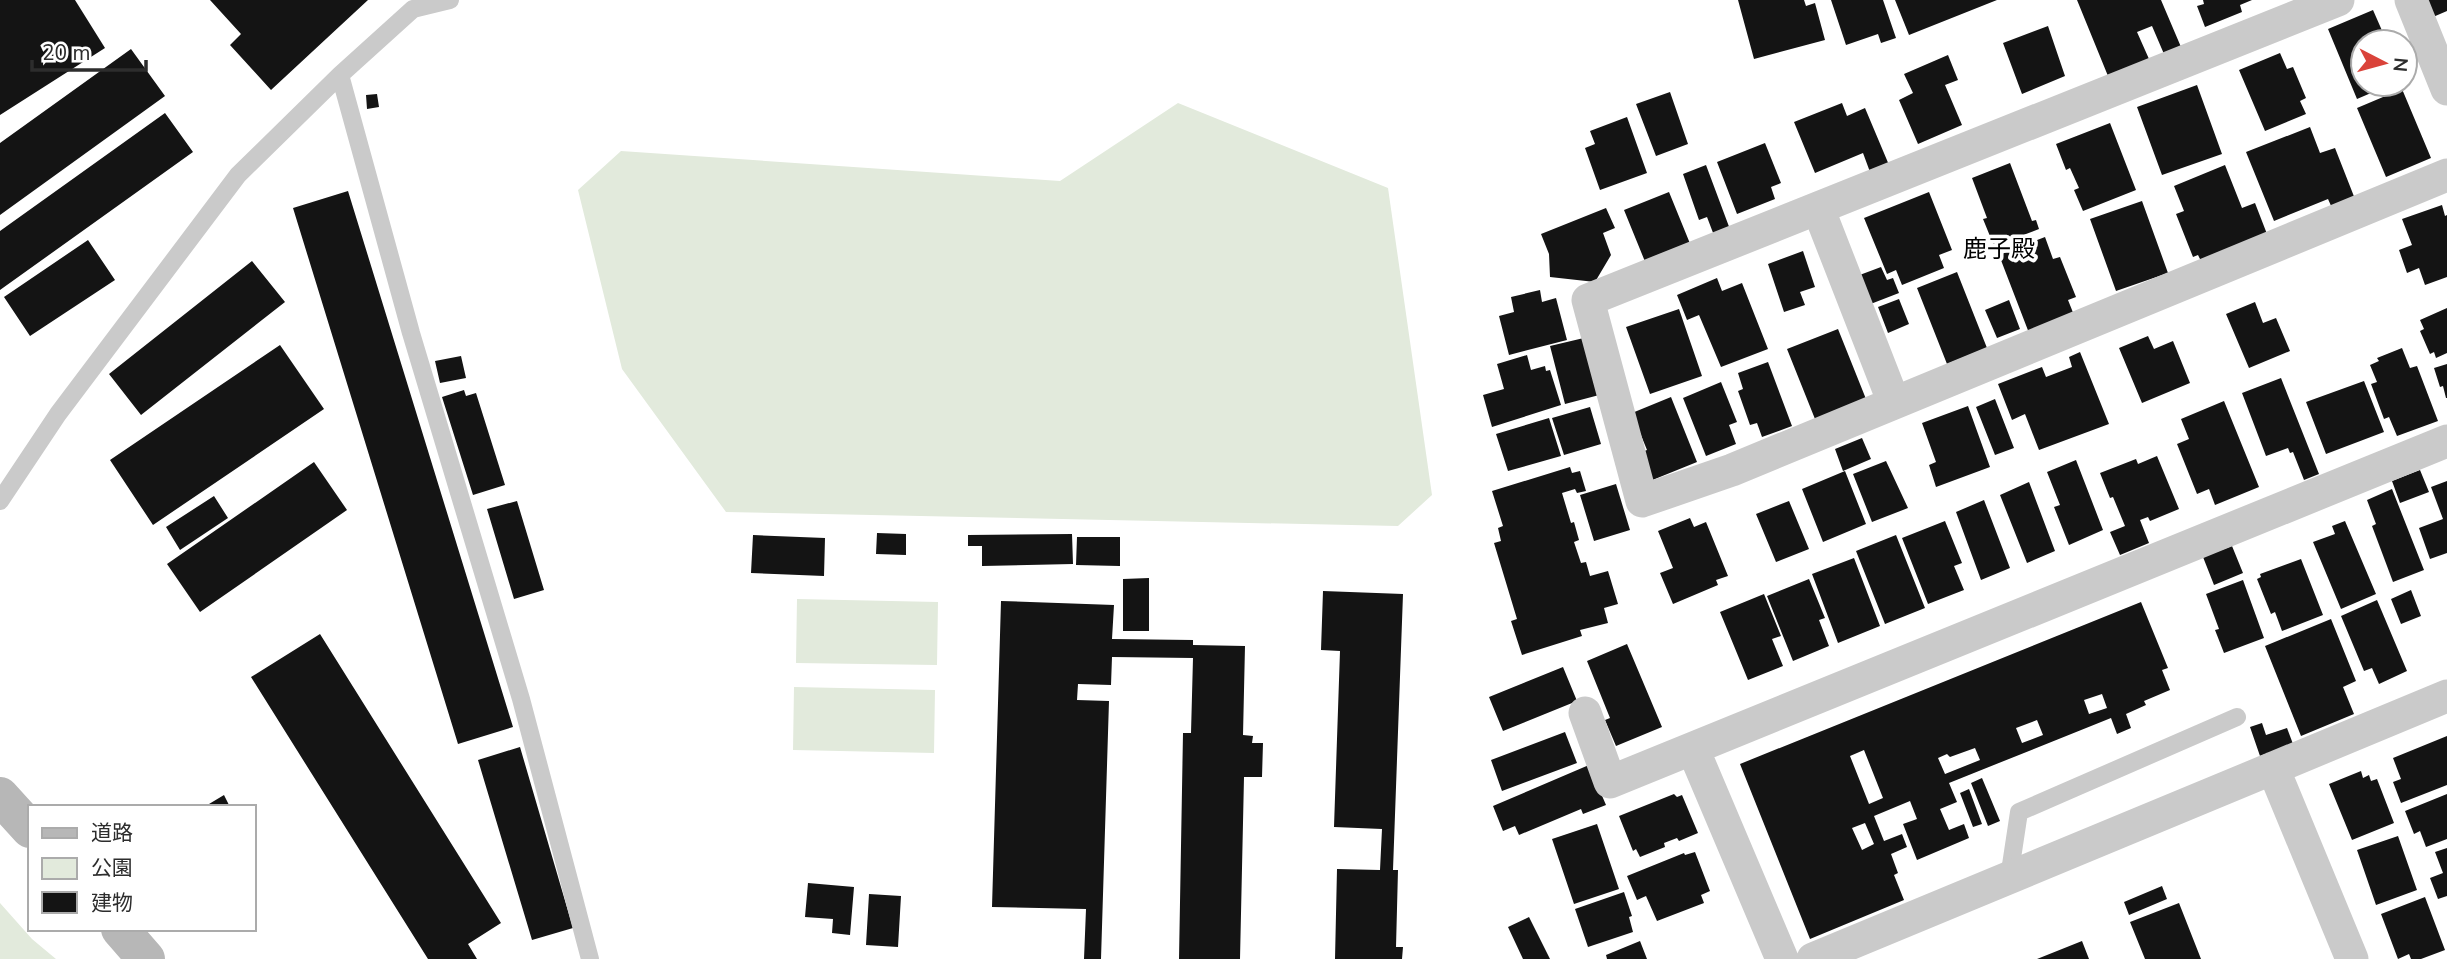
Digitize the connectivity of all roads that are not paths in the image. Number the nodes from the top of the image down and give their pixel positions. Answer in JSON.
{"nodes":[{"id":1,"x":450,"y":0,"type":"edge"},
{"id":2,"x":2338,"y":0,"type":"edge"},
{"id":3,"x":2410,"y":0,"type":"edge"},
{"id":4,"x":340,"y":75,"type":"junction"},
{"id":5,"x":2447,"y":89,"type":"edge"},
{"id":6,"x":2447,"y":175,"type":"edge"},
{"id":7,"x":1818,"y":208,"type":"junction"},
{"id":8,"x":1894,"y":403,"type":"junction"},
{"id":9,"x":2447,"y":442,"type":"edge"},
{"id":10,"x":0,"y":500,"type":"edge"},
{"id":11,"x":2447,"y":696,"type":"edge"},
{"id":12,"x":1585,"y":713,"type":"dead end"},
{"id":13,"x":2236,"y":717,"type":"dead end"},
{"id":14,"x":1693,"y":748,"type":"junction"},
{"id":15,"x":2273,"y":768,"type":"junction"},
{"id":16,"x":0,"y":796,"type":"edge"},
{"id":17,"x":28,"y":827,"type":"edge"},
{"id":18,"x":2009,"y":878,"type":"junction"},
{"id":19,"x":122,"y":931,"type":"edge"},
{"id":20,"x":146,"y":959,"type":"edge"},
{"id":21,"x":590,"y":959,"type":"edge"},
{"id":22,"x":1783,"y":959,"type":"edge"},
{"id":23,"x":1813,"y":959,"type":"edge"},
{"id":24,"x":2352,"y":959,"type":"edge"}],
"edges":[{"from":1,"to":4,"type":"lane"},
{"from":2,"to":7,"type":"street"},
{"from":3,"to":5,"type":"street"},
{"from":4,"to":10,"type":"lane"},
{"from":4,"to":21,"type":"lane"},
{"from":6,"to":8,"type":"street"},
{"from":7,"to":8,"type":"street"},
{"from":7,"to":8,"type":"street"},
{"from":9,"to":14,"type":"street"},
{"from":11,"to":15,"type":"street"},
{"from":12,"to":14,"type":"street"},
{"from":13,"to":18,"type":"lane"},
{"from":14,"to":22,"type":"street"},
{"from":15,"to":18,"type":"street"},
{"from":15,"to":24,"type":"street"},
{"from":16,"to":17,"type":"street"},
{"from":18,"to":23,"type":"street"},
{"from":19,"to":20,"type":"street"}]}
